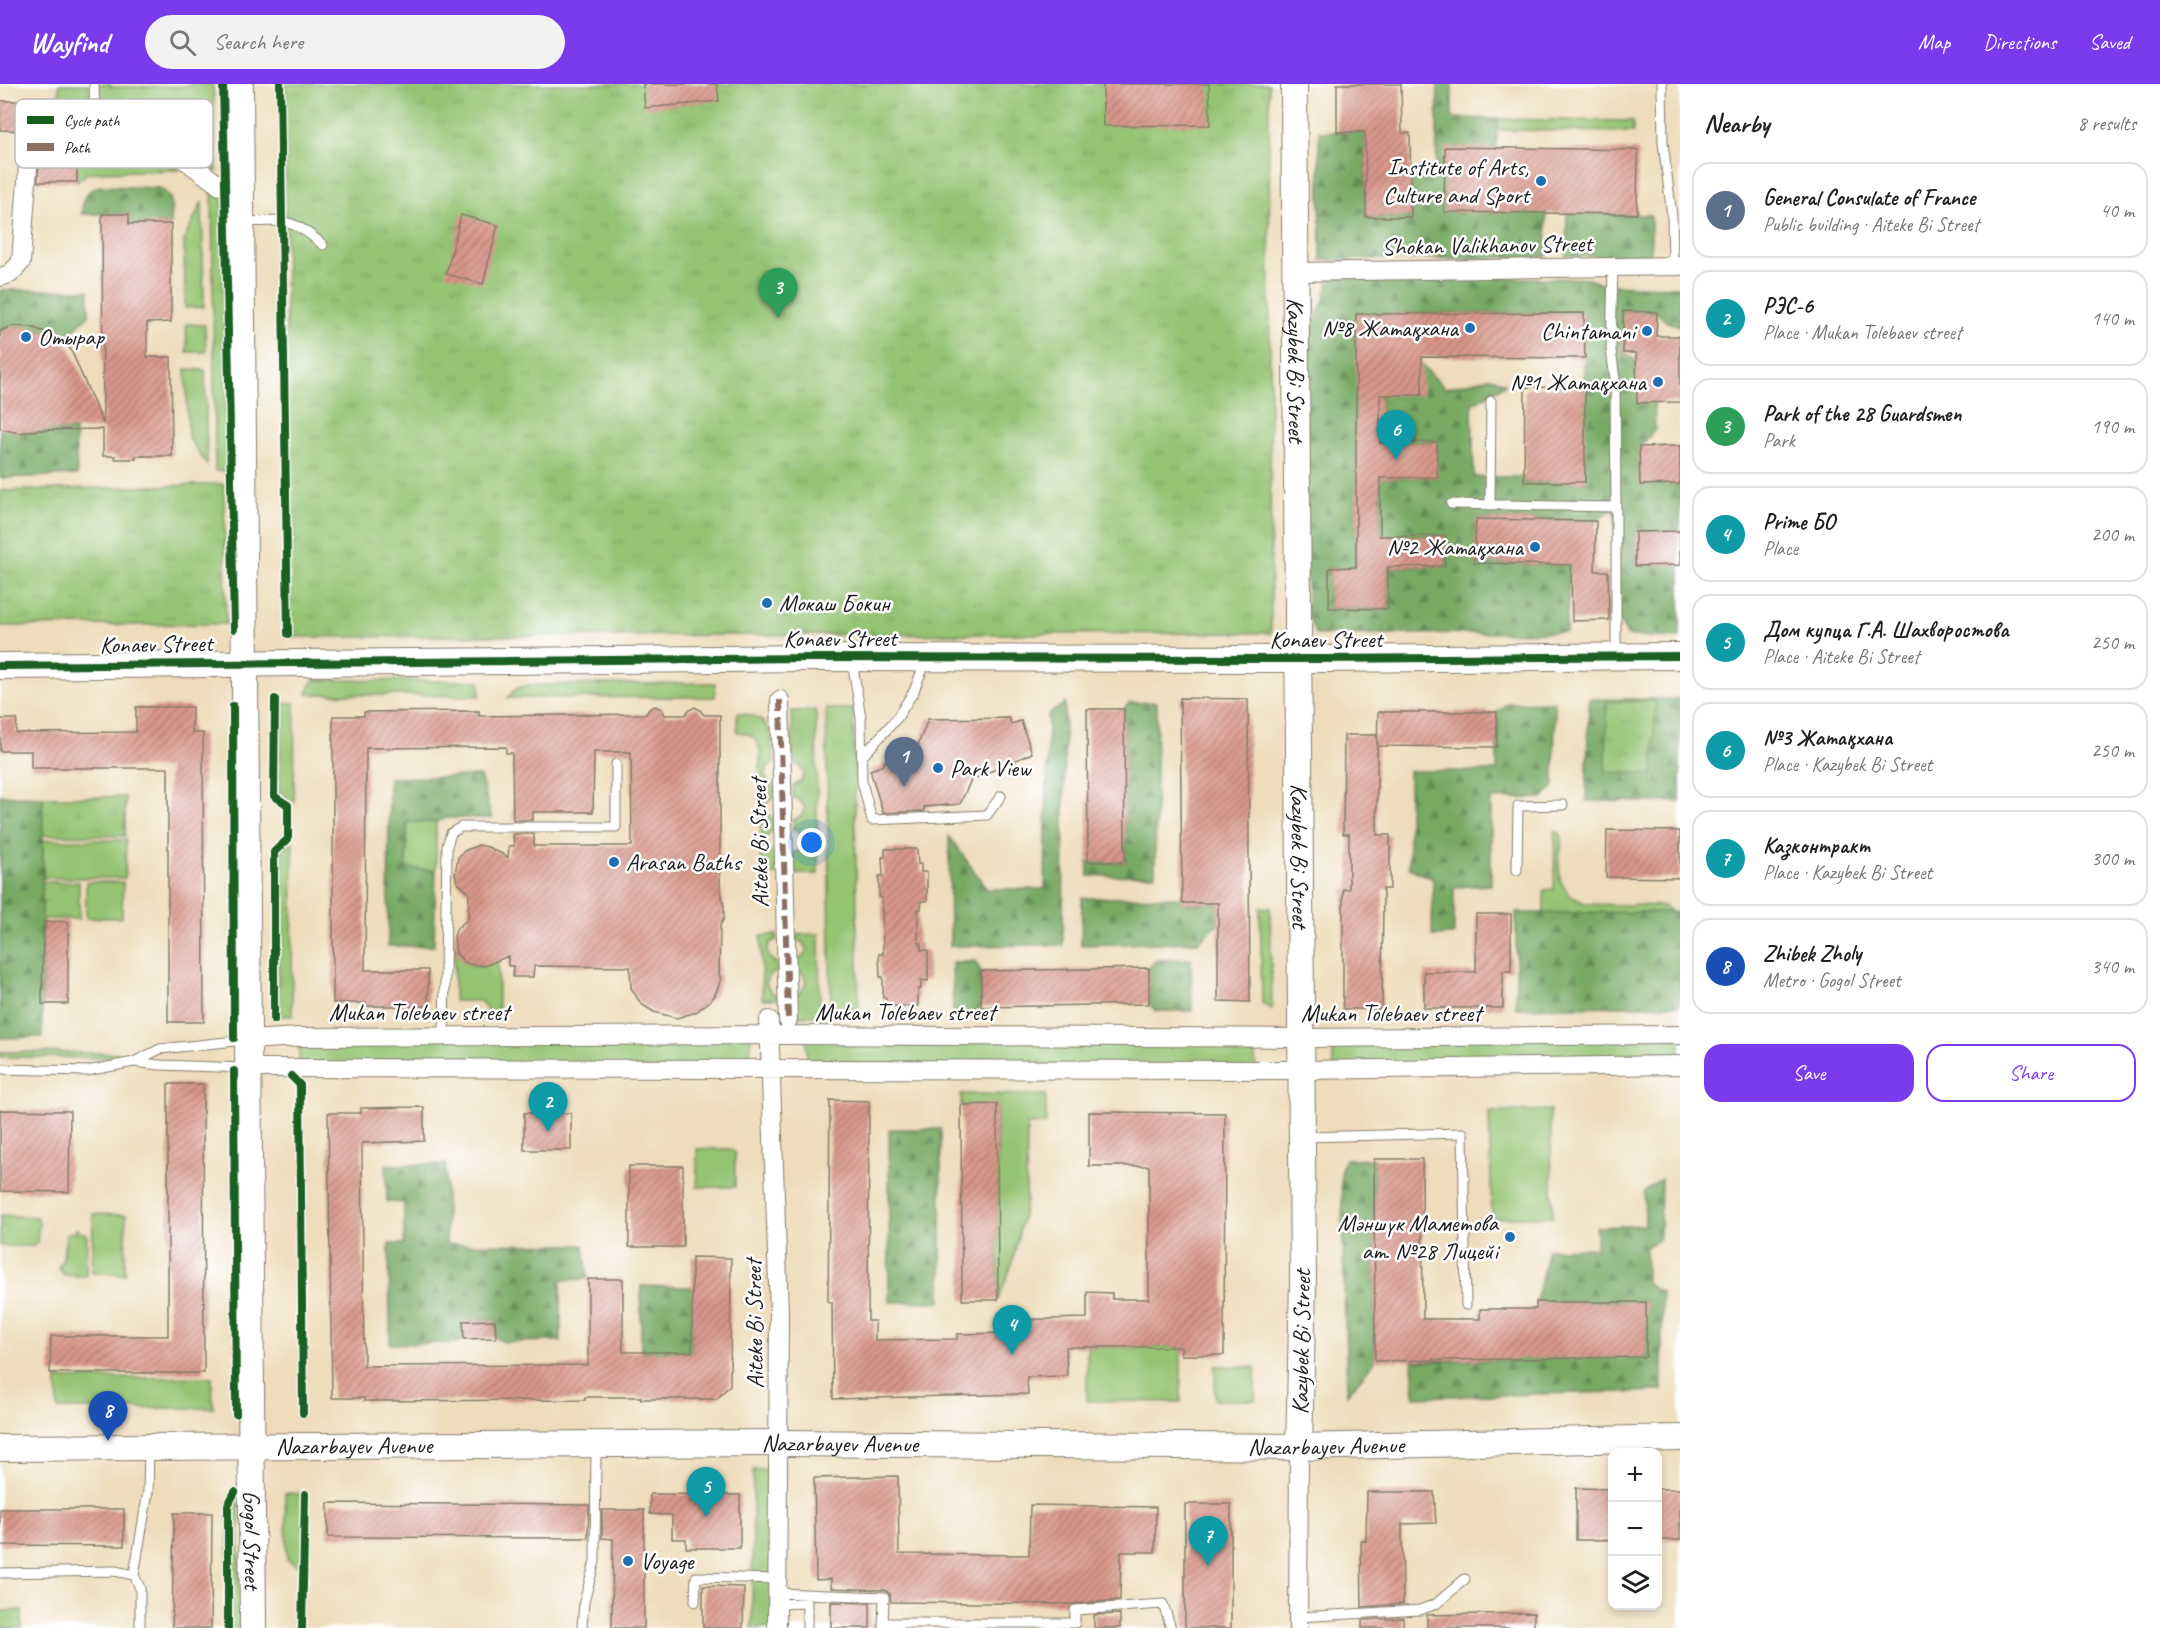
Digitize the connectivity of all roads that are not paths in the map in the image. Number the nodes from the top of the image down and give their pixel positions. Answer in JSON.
{"nodes":[{"id":1,"x":94,"y":84,"type":"edge"},
{"id":2,"x":240,"y":84,"type":"edge"},
{"id":3,"x":1294,"y":84,"type":"edge"},
{"id":4,"x":1662,"y":84,"type":"edge"},
{"id":5,"x":94,"y":99,"type":"edge"},
{"id":6,"x":28,"y":168,"type":"edge"},
{"id":7,"x":196,"y":168,"type":"edge"},
{"id":8,"x":241,"y":185,"type":"junction"},
{"id":9,"x":241,"y":222,"type":"junction"},
{"id":10,"x":323,"y":245,"type":"dead end"},
{"id":11,"x":1676,"y":266,"type":"edge"},
{"id":12,"x":1612,"y":267,"type":"junction"},
{"id":13,"x":1295,"y":272,"type":"junction"},
{"id":14,"x":0,"y":277,"type":"edge"},
{"id":15,"x":1491,"y":401,"type":"dead end"},
{"id":16,"x":1451,"y":504,"type":"dead end"},
{"id":17,"x":1490,"y":505,"type":"junction"},
{"id":18,"x":1616,"y":507,"type":"junction"},
{"id":19,"x":1680,"y":656,"type":"edge"},
{"id":20,"x":1616,"y":657,"type":"junction"},
{"id":21,"x":852,"y":658,"type":"junction"},
{"id":22,"x":927,"y":658,"type":"junction"},
{"id":23,"x":1298,"y":659,"type":"junction"},
{"id":24,"x":245,"y":663,"type":"junction"},
{"id":25,"x":0,"y":666,"type":"edge"},
{"id":26,"x":780,"y":700,"type":"dead end"},
{"id":27,"x":862,"y":757,"type":"junction"},
{"id":28,"x":616,"y":764,"type":"dead end"},
{"id":29,"x":1001,"y":796,"type":"dead end"},
{"id":30,"x":1563,"y":805,"type":"dead end"},
{"id":31,"x":1517,"y":870,"type":"dead end"},
{"id":32,"x":775,"y":1025,"type":"junction"},
{"id":33,"x":1680,"y":1035,"type":"edge"},
{"id":34,"x":444,"y":1036,"type":"junction"},
{"id":35,"x":1301,"y":1038,"type":"junction"},
{"id":36,"x":248,"y":1040,"type":"junction"},
{"id":37,"x":134,"y":1062,"type":"junction"},
{"id":38,"x":1680,"y":1065,"type":"edge"},
{"id":39,"x":249,"y":1068,"type":"junction"},
{"id":40,"x":772,"y":1069,"type":"junction"},
{"id":41,"x":0,"y":1070,"type":"edge"},
{"id":42,"x":1301,"y":1070,"type":"junction"},
{"id":43,"x":1302,"y":1137,"type":"junction"},
{"id":44,"x":1466,"y":1305,"type":"dead end"},
{"id":45,"x":1680,"y":1438,"type":"edge"},
{"id":46,"x":778,"y":1443,"type":"junction"},
{"id":47,"x":596,"y":1445,"type":"junction"},
{"id":48,"x":1299,"y":1447,"type":"junction"},
{"id":49,"x":0,"y":1448,"type":"edge"},
{"id":50,"x":149,"y":1448,"type":"junction"},
{"id":51,"x":251,"y":1448,"type":"junction"},
{"id":52,"x":0,"y":1573,"type":"edge"},
{"id":53,"x":134,"y":1575,"type":"junction"},
{"id":54,"x":1465,"y":1579,"type":"dead end"},
{"id":55,"x":777,"y":1592,"type":"junction"},
{"id":56,"x":695,"y":1602,"type":"dead end"},
{"id":57,"x":1298,"y":1622,"type":"edge"},
{"id":58,"x":884,"y":1625,"type":"edge"},
{"id":59,"x":140,"y":1628,"type":"edge"},
{"id":60,"x":253,"y":1628,"type":"edge"},
{"id":61,"x":582,"y":1628,"type":"edge"},
{"id":62,"x":777,"y":1628,"type":"edge"},
{"id":63,"x":807,"y":1628,"type":"edge"},
{"id":64,"x":1171,"y":1628,"type":"edge"}],
"edges":[{"from":1,"to":5,"type":"lane"},
{"from":2,"to":8,"type":"street","name":"Gogol Street"},
{"from":3,"to":13,"type":"street","name":"Kazybek Bi Street"},
{"from":4,"to":11,"type":"lane"},
{"from":6,"to":14,"type":"street"},
{"from":7,"to":8,"type":"street"},
{"from":8,"to":9,"type":"street","name":"Gogol Street"},
{"from":9,"to":10,"type":"lane"},
{"from":9,"to":24,"type":"street","name":"Gogol Street"},
{"from":11,"to":12,"type":"street","name":"Shokan Valikhanov Street"},
{"from":12,"to":13,"type":"street","name":"Shokan Valikhanov Street"},
{"from":12,"to":18,"type":"lane"},
{"from":13,"to":23,"type":"street","name":"Kazybek Bi Street"},
{"from":15,"to":17,"type":"lane"},
{"from":16,"to":17,"type":"lane"},
{"from":17,"to":18,"type":"lane"},
{"from":18,"to":20,"type":"lane"},
{"from":19,"to":20,"type":"street","name":"Konaev Street"},
{"from":20,"to":23,"type":"street","name":"Konaev Street"},
{"from":21,"to":22,"type":"street","name":"Konaev Street"},
{"from":21,"to":24,"type":"street","name":"Konaev Street"},
{"from":21,"to":27,"type":"lane"},
{"from":22,"to":23,"type":"street","name":"Konaev Street"},
{"from":22,"to":27,"type":"lane"},
{"from":23,"to":35,"type":"street","name":"Kazybek Bi Street"},
{"from":24,"to":25,"type":"street","name":"Konaev Street"},
{"from":24,"to":36,"type":"street","name":"Gogol Street"},
{"from":26,"to":32,"type":"street","name":"Aiteke Bi Street"},
{"from":27,"to":29,"type":"lane"},
{"from":28,"to":34,"type":"lane"},
{"from":30,"to":31,"type":"lane"},
{"from":32,"to":34,"type":"street","name":"Mukan Tolebaev street"},
{"from":32,"to":35,"type":"street","name":"Mukan Tolebaev street"},
{"from":32,"to":40,"type":"street","name":"Aiteke Bi Street"},
{"from":33,"to":35,"type":"street","name":"Mukan Tolebaev street"},
{"from":34,"to":36,"type":"street","name":"Mukan Tolebaev street"},
{"from":35,"to":42,"type":"street","name":"Kazybek Bi Street"},
{"from":36,"to":37,"type":"lane","name":"Mukan Tolebaev street"},
{"from":36,"to":39,"type":"street","name":"Gogol Street"},
{"from":37,"to":39,"type":"lane","name":"Mukan Tolebaev street"},
{"from":37,"to":41,"type":"lane","name":"Mukan Tolebaev street"},
{"from":38,"to":42,"type":"street","name":"Mukan Tolebaev street"},
{"from":39,"to":40,"type":"street","name":"Mukan Tolebaev street"},
{"from":39,"to":51,"type":"street","name":"Gogol Street"},
{"from":40,"to":42,"type":"street","name":"Mukan Tolebaev street"},
{"from":40,"to":46,"type":"street","name":"Aiteke Bi Street"},
{"from":42,"to":43,"type":"street","name":"Kazybek Bi Street"},
{"from":43,"to":44,"type":"lane"},
{"from":43,"to":48,"type":"street","name":"Kazybek Bi Street"},
{"from":45,"to":48,"type":"street","name":"Nazarbayev Avenue"},
{"from":46,"to":47,"type":"street","name":"Nazarbayev Avenue"},
{"from":46,"to":48,"type":"street","name":"Nazarbayev Avenue"},
{"from":46,"to":55,"type":"street","name":"Aiteke Bi Street"},
{"from":47,"to":51,"type":"street","name":"Nazarbayev Avenue"},
{"from":47,"to":61,"type":"lane"},
{"from":48,"to":57,"type":"street","name":"Kazybek Bi Street"},
{"from":49,"to":50,"type":"street","name":"Nazarbayev Avenue"},
{"from":50,"to":51,"type":"street","name":"Nazarbayev Avenue"},
{"from":50,"to":53,"type":"lane"},
{"from":51,"to":60,"type":"street","name":"Gogol Street"},
{"from":52,"to":53,"type":"lane"},
{"from":53,"to":59,"type":"lane"},
{"from":54,"to":57,"type":"lane"},
{"from":55,"to":56,"type":"lane"},
{"from":55,"to":58,"type":"lane"},
{"from":55,"to":62,"type":"street","name":"Aiteke Bi Street"},
{"from":55,"to":63,"type":"lane"},
{"from":58,"to":64,"type":"lane"}]}
